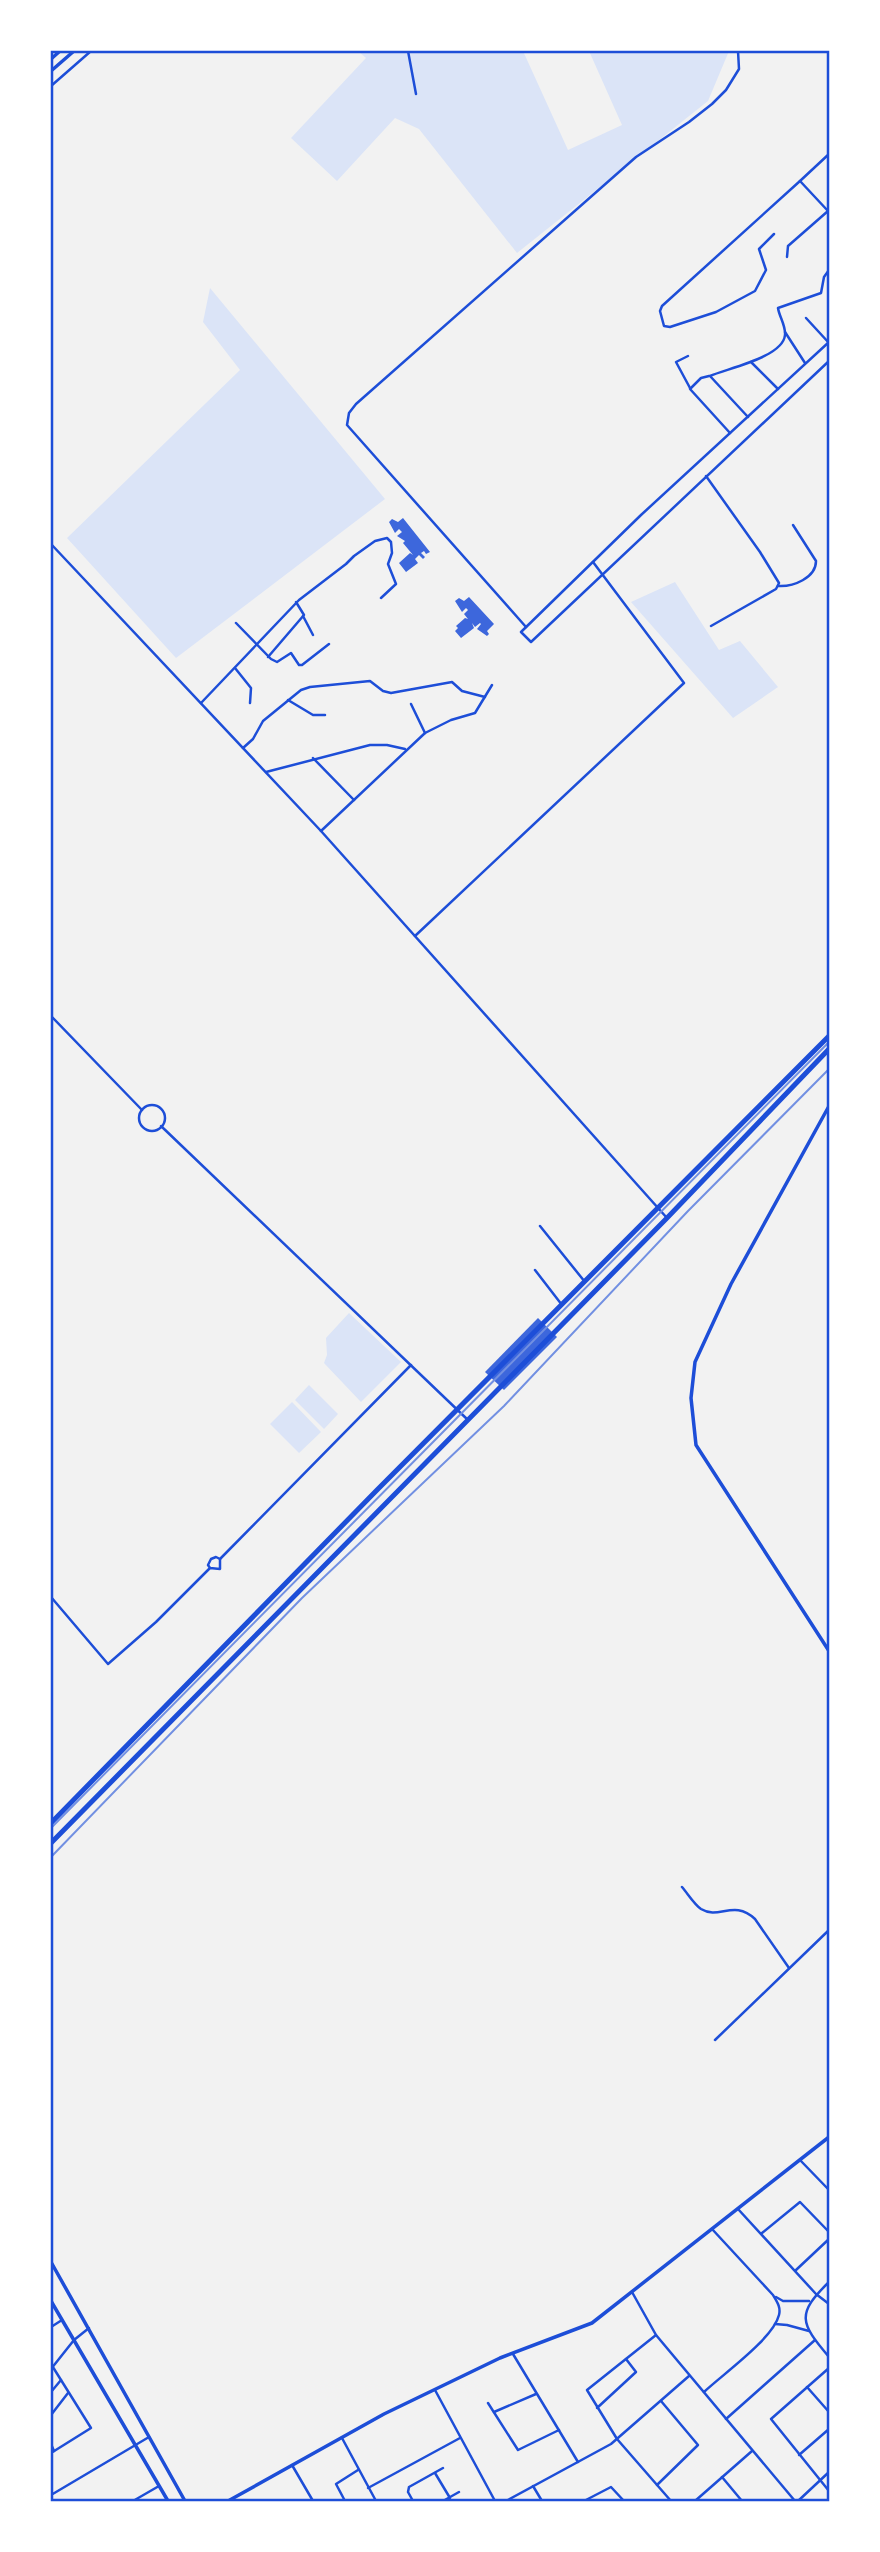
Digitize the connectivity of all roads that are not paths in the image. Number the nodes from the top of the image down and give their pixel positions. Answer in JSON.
{"nodes":[{"id":1,"x":51,"y":51,"type":"edge"},
{"id":2,"x":60,"y":51,"type":"edge"},
{"id":3,"x":74,"y":51,"type":"edge"},
{"id":4,"x":91,"y":51,"type":"edge"},
{"id":5,"x":408,"y":51,"type":"edge"},
{"id":6,"x":738,"y":51,"type":"edge"},
{"id":7,"x":53,"y":57,"type":"edge"},
{"id":8,"x":51,"y":71,"type":"edge"},
{"id":9,"x":51,"y":86,"type":"edge"},
{"id":10,"x":415,"y":94,"type":"dead end"},
{"id":11,"x":829,"y":154,"type":"edge"},
{"id":12,"x":800,"y":181,"type":"junction"},
{"id":13,"x":828,"y":210,"type":"edge"},
{"id":14,"x":774,"y":234,"type":"dead end"},
{"id":15,"x":787,"y":257,"type":"dead end"},
{"id":16,"x":829,"y":270,"type":"edge"},
{"id":17,"x":806,"y":318,"type":"dead end"},
{"id":18,"x":785,"y":332,"type":"junction"},
{"id":19,"x":829,"y":342,"type":"edge"},
{"id":20,"x":688,"y":356,"type":"dead end"},
{"id":21,"x":750,"y":361,"type":"junction"},
{"id":22,"x":829,"y":362,"type":"edge"},
{"id":23,"x":806,"y":363,"type":"junction"},
{"id":24,"x":710,"y":376,"type":"junction"},
{"id":25,"x":690,"y":388,"type":"junction"},
{"id":26,"x":778,"y":389,"type":"junction"},
{"id":27,"x":748,"y":417,"type":"junction"},
{"id":28,"x":730,"y":433,"type":"junction"},
{"id":29,"x":706,"y":476,"type":"junction"},
{"id":30,"x":793,"y":525,"type":"dead end"},
{"id":31,"x":51,"y":544,"type":"edge"},
{"id":32,"x":593,"y":562,"type":"junction"},
{"id":33,"x":603,"y":575,"type":"junction"},
{"id":34,"x":778,"y":586,"type":"junction"},
{"id":35,"x":382,"y":598,"type":"dead end"},
{"id":36,"x":296,"y":602,"type":"junction"},
{"id":37,"x":303,"y":616,"type":"junction"},
{"id":38,"x":236,"y":623,"type":"dead end"},
{"id":39,"x":711,"y":626,"type":"dead end"},
{"id":40,"x":526,"y":627,"type":"junction"},
{"id":41,"x":313,"y":635,"type":"dead end"},
{"id":42,"x":256,"y":644,"type":"junction"},
{"id":43,"x":329,"y":644,"type":"dead end"},
{"id":44,"x":268,"y":657,"type":"junction"},
{"id":45,"x":234,"y":668,"type":"junction"},
{"id":46,"x":492,"y":685,"type":"dead end"},
{"id":47,"x":485,"y":697,"type":"junction"},
{"id":48,"x":288,"y":700,"type":"junction"},
{"id":49,"x":250,"y":703,"type":"dead end"},
{"id":50,"x":201,"y":704,"type":"junction"},
{"id":51,"x":411,"y":704,"type":"dead end"},
{"id":52,"x":325,"y":715,"type":"dead end"},
{"id":53,"x":425,"y":733,"type":"junction"},
{"id":54,"x":243,"y":748,"type":"junction"},
{"id":55,"x":407,"y":749,"type":"junction"},
{"id":56,"x":313,"y":758,"type":"junction"},
{"id":57,"x":266,"y":772,"type":"junction"},
{"id":58,"x":354,"y":800,"type":"junction"},
{"id":59,"x":321,"y":831,"type":"junction"},
{"id":60,"x":415,"y":936,"type":"junction"},
{"id":61,"x":51,"y":1016,"type":"edge"},
{"id":62,"x":829,"y":1036,"type":"edge"},
{"id":63,"x":828,"y":1052,"type":"edge"},
{"id":64,"x":829,"y":1106,"type":"edge"},
{"id":65,"x":142,"y":1110,"type":"junction"},
{"id":66,"x":161,"y":1126,"type":"junction"},
{"id":67,"x":658,"y":1208,"type":"junction"},
{"id":68,"x":667,"y":1218,"type":"junction"},
{"id":69,"x":540,"y":1226,"type":"dead end"},
{"id":70,"x":535,"y":1270,"type":"dead end"},
{"id":71,"x":585,"y":1282,"type":"junction"},
{"id":72,"x":562,"y":1305,"type":"junction"},
{"id":73,"x":411,"y":1365,"type":"junction"},
{"id":74,"x":458,"y":1410,"type":"junction"},
{"id":75,"x":468,"y":1420,"type":"junction"},
{"id":76,"x":220,"y":1559,"type":"junction"},
{"id":77,"x":210,"y":1569,"type":"junction"},
{"id":78,"x":51,"y":1597,"type":"edge"},
{"id":79,"x":829,"y":1651,"type":"edge"},
{"id":80,"x":142,"y":1730,"type":"junction"},
{"id":81,"x":153,"y":1740,"type":"junction"},
{"id":82,"x":51,"y":1821,"type":"edge"},
{"id":83,"x":51,"y":1843,"type":"edge"},
{"id":84,"x":682,"y":1887,"type":"dead end"},
{"id":85,"x":829,"y":1930,"type":"edge"},
{"id":86,"x":789,"y":1969,"type":"junction"},
{"id":87,"x":715,"y":2040,"type":"dead end"},
{"id":88,"x":827,"y":2139,"type":"edge"},
{"id":89,"x":829,"y":2145,"type":"edge"},
{"id":90,"x":800,"y":2160,"type":"junction"},
{"id":91,"x":829,"y":2190,"type":"edge"},
{"id":92,"x":738,"y":2209,"type":"junction"},
{"id":93,"x":712,"y":2229,"type":"junction"},
{"id":94,"x":829,"y":2232,"type":"edge"},
{"id":95,"x":761,"y":2233,"type":"junction"},
{"id":96,"x":829,"y":2239,"type":"edge"},
{"id":97,"x":51,"y":2262,"type":"edge"},
{"id":98,"x":796,"y":2270,"type":"junction"},
{"id":99,"x":829,"y":2282,"type":"edge"},
{"id":100,"x":632,"y":2292,"type":"junction"},
{"id":101,"x":816,"y":2294,"type":"junction"},
{"id":102,"x":773,"y":2295,"type":"junction"},
{"id":103,"x":51,"y":2301,"type":"edge"},
{"id":104,"x":810,"y":2301,"type":"junction"},
{"id":105,"x":829,"y":2304,"type":"edge"},
{"id":106,"x":62,"y":2320,"type":"junction"},
{"id":107,"x":775,"y":2324,"type":"junction"},
{"id":108,"x":51,"y":2327,"type":"edge"},
{"id":109,"x":89,"y":2328,"type":"junction"},
{"id":110,"x":809,"y":2331,"type":"junction"},
{"id":111,"x":656,"y":2335,"type":"junction"},
{"id":112,"x":74,"y":2340,"type":"junction"},
{"id":113,"x":815,"y":2340,"type":"junction"},
{"id":114,"x":512,"y":2353,"type":"junction"},
{"id":115,"x":829,"y":2357,"type":"edge"},
{"id":116,"x":626,"y":2359,"type":"junction"},
{"id":117,"x":51,"y":2367,"type":"edge"},
{"id":118,"x":829,"y":2368,"type":"edge"},
{"id":119,"x":690,"y":2376,"type":"junction"},
{"id":120,"x":61,"y":2380,"type":"junction"},
{"id":121,"x":807,"y":2387,"type":"junction"},
{"id":122,"x":435,"y":2389,"type":"junction"},
{"id":123,"x":51,"y":2392,"type":"edge"},
{"id":124,"x":68,"y":2392,"type":"junction"},
{"id":125,"x":704,"y":2392,"type":"junction"},
{"id":126,"x":537,"y":2393,"type":"junction"},
{"id":127,"x":661,"y":2401,"type":"junction"},
{"id":128,"x":488,"y":2403,"type":"dead end"},
{"id":129,"x":597,"y":2407,"type":"junction"},
{"id":130,"x":494,"y":2412,"type":"junction"},
{"id":131,"x":829,"y":2412,"type":"edge"},
{"id":132,"x":51,"y":2415,"type":"edge"},
{"id":133,"x":726,"y":2419,"type":"junction"},
{"id":134,"x":829,"y":2428,"type":"edge"},
{"id":135,"x":559,"y":2430,"type":"junction"},
{"id":136,"x":149,"y":2437,"type":"junction"},
{"id":137,"x":342,"y":2438,"type":"junction"},
{"id":138,"x":460,"y":2438,"type":"junction"},
{"id":139,"x":617,"y":2439,"type":"junction"},
{"id":140,"x":51,"y":2444,"type":"edge"},
{"id":141,"x":134,"y":2447,"type":"junction"},
{"id":142,"x":752,"y":2451,"type":"junction"},
{"id":143,"x":53,"y":2452,"type":"edge"},
{"id":144,"x":800,"y":2455,"type":"junction"},
{"id":145,"x":578,"y":2462,"type":"junction"},
{"id":146,"x":292,"y":2465,"type":"junction"},
{"id":147,"x":443,"y":2468,"type":"dead end"},
{"id":148,"x":358,"y":2470,"type":"junction"},
{"id":149,"x":829,"y":2472,"type":"edge"},
{"id":150,"x":435,"y":2473,"type":"junction"},
{"id":151,"x":722,"y":2477,"type":"junction"},
{"id":152,"x":820,"y":2480,"type":"junction"},
{"id":153,"x":657,"y":2484,"type":"junction"},
{"id":154,"x":159,"y":2486,"type":"junction"},
{"id":155,"x":533,"y":2486,"type":"junction"},
{"id":156,"x":368,"y":2488,"type":"junction"},
{"id":157,"x":829,"y":2491,"type":"edge"},
{"id":158,"x":459,"y":2492,"type":"dead end"},
{"id":159,"x":51,"y":2495,"type":"edge"},
{"id":160,"x":450,"y":2498,"type":"junction"},
{"id":161,"x":133,"y":2501,"type":"edge"},
{"id":162,"x":168,"y":2501,"type":"edge"},
{"id":163,"x":185,"y":2501,"type":"edge"},
{"id":164,"x":228,"y":2501,"type":"edge"},
{"id":165,"x":313,"y":2501,"type":"edge"},
{"id":166,"x":345,"y":2501,"type":"edge"},
{"id":167,"x":376,"y":2501,"type":"edge"},
{"id":168,"x":413,"y":2501,"type":"edge"},
{"id":169,"x":443,"y":2501,"type":"edge"},
{"id":170,"x":495,"y":2501,"type":"edge"},
{"id":171,"x":506,"y":2501,"type":"edge"},
{"id":172,"x":542,"y":2501,"type":"edge"},
{"id":173,"x":584,"y":2501,"type":"edge"},
{"id":174,"x":624,"y":2501,"type":"edge"},
{"id":175,"x":671,"y":2501,"type":"edge"},
{"id":176,"x":695,"y":2501,"type":"edge"},
{"id":177,"x":742,"y":2501,"type":"edge"},
{"id":178,"x":796,"y":2501,"type":"edge"}],
"edges":[{"from":1,"to":7,"type":"street"},
{"from":2,"to":7,"type":"street"},
{"from":3,"to":8,"type":"street"},
{"from":4,"to":9,"type":"street"},
{"from":5,"to":10,"type":"street"},
{"from":6,"to":40,"type":"street"},
{"from":11,"to":12,"type":"street"},
{"from":12,"to":13,"type":"street"},
{"from":12,"to":14,"type":"street"},
{"from":13,"to":15,"type":"street"},
{"from":16,"to":18,"type":"street"},
{"from":17,"to":19,"type":"street"},
{"from":18,"to":21,"type":"street"},
{"from":18,"to":23,"type":"street"},
{"from":19,"to":23,"type":"street"},
{"from":20,"to":25,"type":"street"},
{"from":21,"to":24,"type":"street"},
{"from":21,"to":26,"type":"street"},
{"from":22,"to":29,"type":"street"},
{"from":23,"to":26,"type":"street"},
{"from":24,"to":25,"type":"street"},
{"from":24,"to":27,"type":"street"},
{"from":25,"to":28,"type":"street"},
{"from":26,"to":27,"type":"street"},
{"from":27,"to":28,"type":"street"},
{"from":28,"to":32,"type":"street"},
{"from":29,"to":33,"type":"street"},
{"from":29,"to":34,"type":"street"},
{"from":30,"to":34,"type":"street"},
{"from":31,"to":50,"type":"street"},
{"from":32,"to":33,"type":"street"},
{"from":32,"to":40,"type":"street"},
{"from":33,"to":40,"type":"street"},
{"from":33,"to":60,"type":"street"},
{"from":34,"to":39,"type":"street"},
{"from":35,"to":36,"type":"street"},
{"from":36,"to":37,"type":"street"},
{"from":36,"to":42,"type":"street"},
{"from":37,"to":41,"type":"street"},
{"from":37,"to":44,"type":"street"},
{"from":38,"to":42,"type":"street"},
{"from":42,"to":44,"type":"street"},
{"from":42,"to":45,"type":"street"},
{"from":43,"to":44,"type":"street"},
{"from":45,"to":49,"type":"street"},
{"from":45,"to":50,"type":"street"},
{"from":46,"to":47,"type":"street"},
{"from":47,"to":48,"type":"street"},
{"from":47,"to":53,"type":"street"},
{"from":48,"to":52,"type":"street"},
{"from":48,"to":54,"type":"street"},
{"from":50,"to":54,"type":"street"},
{"from":51,"to":53,"type":"street"},
{"from":53,"to":55,"type":"street"},
{"from":54,"to":57,"type":"street"},
{"from":55,"to":56,"type":"street"},
{"from":55,"to":58,"type":"street"},
{"from":56,"to":57,"type":"street"},
{"from":56,"to":58,"type":"street"},
{"from":57,"to":59,"type":"street"},
{"from":58,"to":59,"type":"street"},
{"from":59,"to":60,"type":"street"},
{"from":60,"to":67,"type":"street"},
{"from":61,"to":65,"type":"street"},
{"from":62,"to":67,"type":"highway"},
{"from":63,"to":68,"type":"highway"},
{"from":64,"to":79,"type":"street"},
{"from":65,"to":66,"type":"street"},
{"from":65,"to":66,"type":"street"},
{"from":66,"to":73,"type":"street"},
{"from":67,"to":68,"type":"street"},
{"from":67,"to":71,"type":"highway"},
{"from":68,"to":75,"type":"highway"},
{"from":69,"to":71,"type":"street"},
{"from":70,"to":72,"type":"street"},
{"from":71,"to":72,"type":"highway"},
{"from":72,"to":74,"type":"highway"},
{"from":73,"to":74,"type":"street"},
{"from":73,"to":76,"type":"street"},
{"from":74,"to":75,"type":"street"},
{"from":74,"to":80,"type":"highway"},
{"from":75,"to":81,"type":"highway"},
{"from":76,"to":77,"type":"street"},
{"from":76,"to":77,"type":"street"},
{"from":77,"to":78,"type":"street"},
{"from":80,"to":81,"type":"highway"},
{"from":80,"to":82,"type":"highway"},
{"from":81,"to":83,"type":"highway"},
{"from":84,"to":86,"type":"street"},
{"from":85,"to":86,"type":"street"},
{"from":86,"to":87,"type":"street"},
{"from":88,"to":89,"type":"street"},
{"from":88,"to":90,"type":"street"},
{"from":90,"to":91,"type":"street"},
{"from":90,"to":92,"type":"street"},
{"from":92,"to":93,"type":"street"},
{"from":92,"to":95,"type":"street"},
{"from":93,"to":100,"type":"street"},
{"from":93,"to":102,"type":"street"},
{"from":94,"to":95,"type":"street"},
{"from":95,"to":98,"type":"street"},
{"from":96,"to":98,"type":"street"},
{"from":97,"to":109,"type":"street"},
{"from":98,"to":101,"type":"street"},
{"from":99,"to":101,"type":"street"},
{"from":100,"to":111,"type":"street"},
{"from":100,"to":114,"type":"street"},
{"from":101,"to":104,"type":"street"},
{"from":101,"to":105,"type":"street"},
{"from":102,"to":104,"type":"street"},
{"from":102,"to":107,"type":"street"},
{"from":103,"to":106,"type":"street"},
{"from":104,"to":110,"type":"street"},
{"from":106,"to":108,"type":"street"},
{"from":106,"to":112,"type":"street"},
{"from":107,"to":110,"type":"street"},
{"from":107,"to":125,"type":"street"},
{"from":109,"to":112,"type":"street"},
{"from":109,"to":136,"type":"street"},
{"from":110,"to":113,"type":"street"},
{"from":111,"to":116,"type":"street"},
{"from":111,"to":119,"type":"street"},
{"from":112,"to":117,"type":"street"},
{"from":112,"to":141,"type":"street"},
{"from":113,"to":115,"type":"street"},
{"from":113,"to":133,"type":"street"},
{"from":114,"to":122,"type":"street"},
{"from":114,"to":126,"type":"street"},
{"from":116,"to":129,"type":"street"},
{"from":116,"to":129,"type":"street"},
{"from":117,"to":120,"type":"street"},
{"from":118,"to":121,"type":"street"},
{"from":119,"to":125,"type":"street"},
{"from":119,"to":127,"type":"street"},
{"from":120,"to":123,"type":"street"},
{"from":120,"to":124,"type":"street"},
{"from":121,"to":131,"type":"street"},
{"from":121,"to":144,"type":"street"},
{"from":122,"to":137,"type":"street"},
{"from":122,"to":138,"type":"street"},
{"from":124,"to":132,"type":"street"},
{"from":124,"to":143,"type":"street"},
{"from":125,"to":133,"type":"street"},
{"from":126,"to":130,"type":"street"},
{"from":126,"to":135,"type":"street"},
{"from":127,"to":139,"type":"street"},
{"from":127,"to":153,"type":"street"},
{"from":128,"to":130,"type":"street"},
{"from":129,"to":139,"type":"street"},
{"from":130,"to":135,"type":"street"},
{"from":133,"to":142,"type":"street"},
{"from":134,"to":144,"type":"street"},
{"from":135,"to":145,"type":"street"},
{"from":136,"to":141,"type":"street"},
{"from":136,"to":163,"type":"street"},
{"from":137,"to":146,"type":"street"},
{"from":137,"to":148,"type":"street"},
{"from":138,"to":156,"type":"street"},
{"from":138,"to":170,"type":"street"},
{"from":139,"to":145,"type":"street"},
{"from":139,"to":153,"type":"street"},
{"from":140,"to":143,"type":"street"},
{"from":141,"to":154,"type":"street"},
{"from":141,"to":159,"type":"street"},
{"from":142,"to":151,"type":"street"},
{"from":142,"to":178,"type":"street"},
{"from":144,"to":152,"type":"street"},
{"from":145,"to":155,"type":"street"},
{"from":146,"to":164,"type":"street"},
{"from":146,"to":165,"type":"street"},
{"from":147,"to":150,"type":"street"},
{"from":148,"to":156,"type":"street"},
{"from":148,"to":166,"type":"street"},
{"from":149,"to":152,"type":"street"},
{"from":150,"to":160,"type":"street"},
{"from":150,"to":168,"type":"street"},
{"from":151,"to":176,"type":"street"},
{"from":151,"to":177,"type":"street"},
{"from":152,"to":157,"type":"street"},
{"from":152,"to":178,"type":"street"},
{"from":153,"to":175,"type":"street"},
{"from":154,"to":161,"type":"street"},
{"from":154,"to":162,"type":"street"},
{"from":155,"to":171,"type":"street"},
{"from":155,"to":172,"type":"street"},
{"from":156,"to":167,"type":"street"},
{"from":158,"to":160,"type":"street"},
{"from":160,"to":169,"type":"street"},
{"from":173,"to":174,"type":"street"}]}
